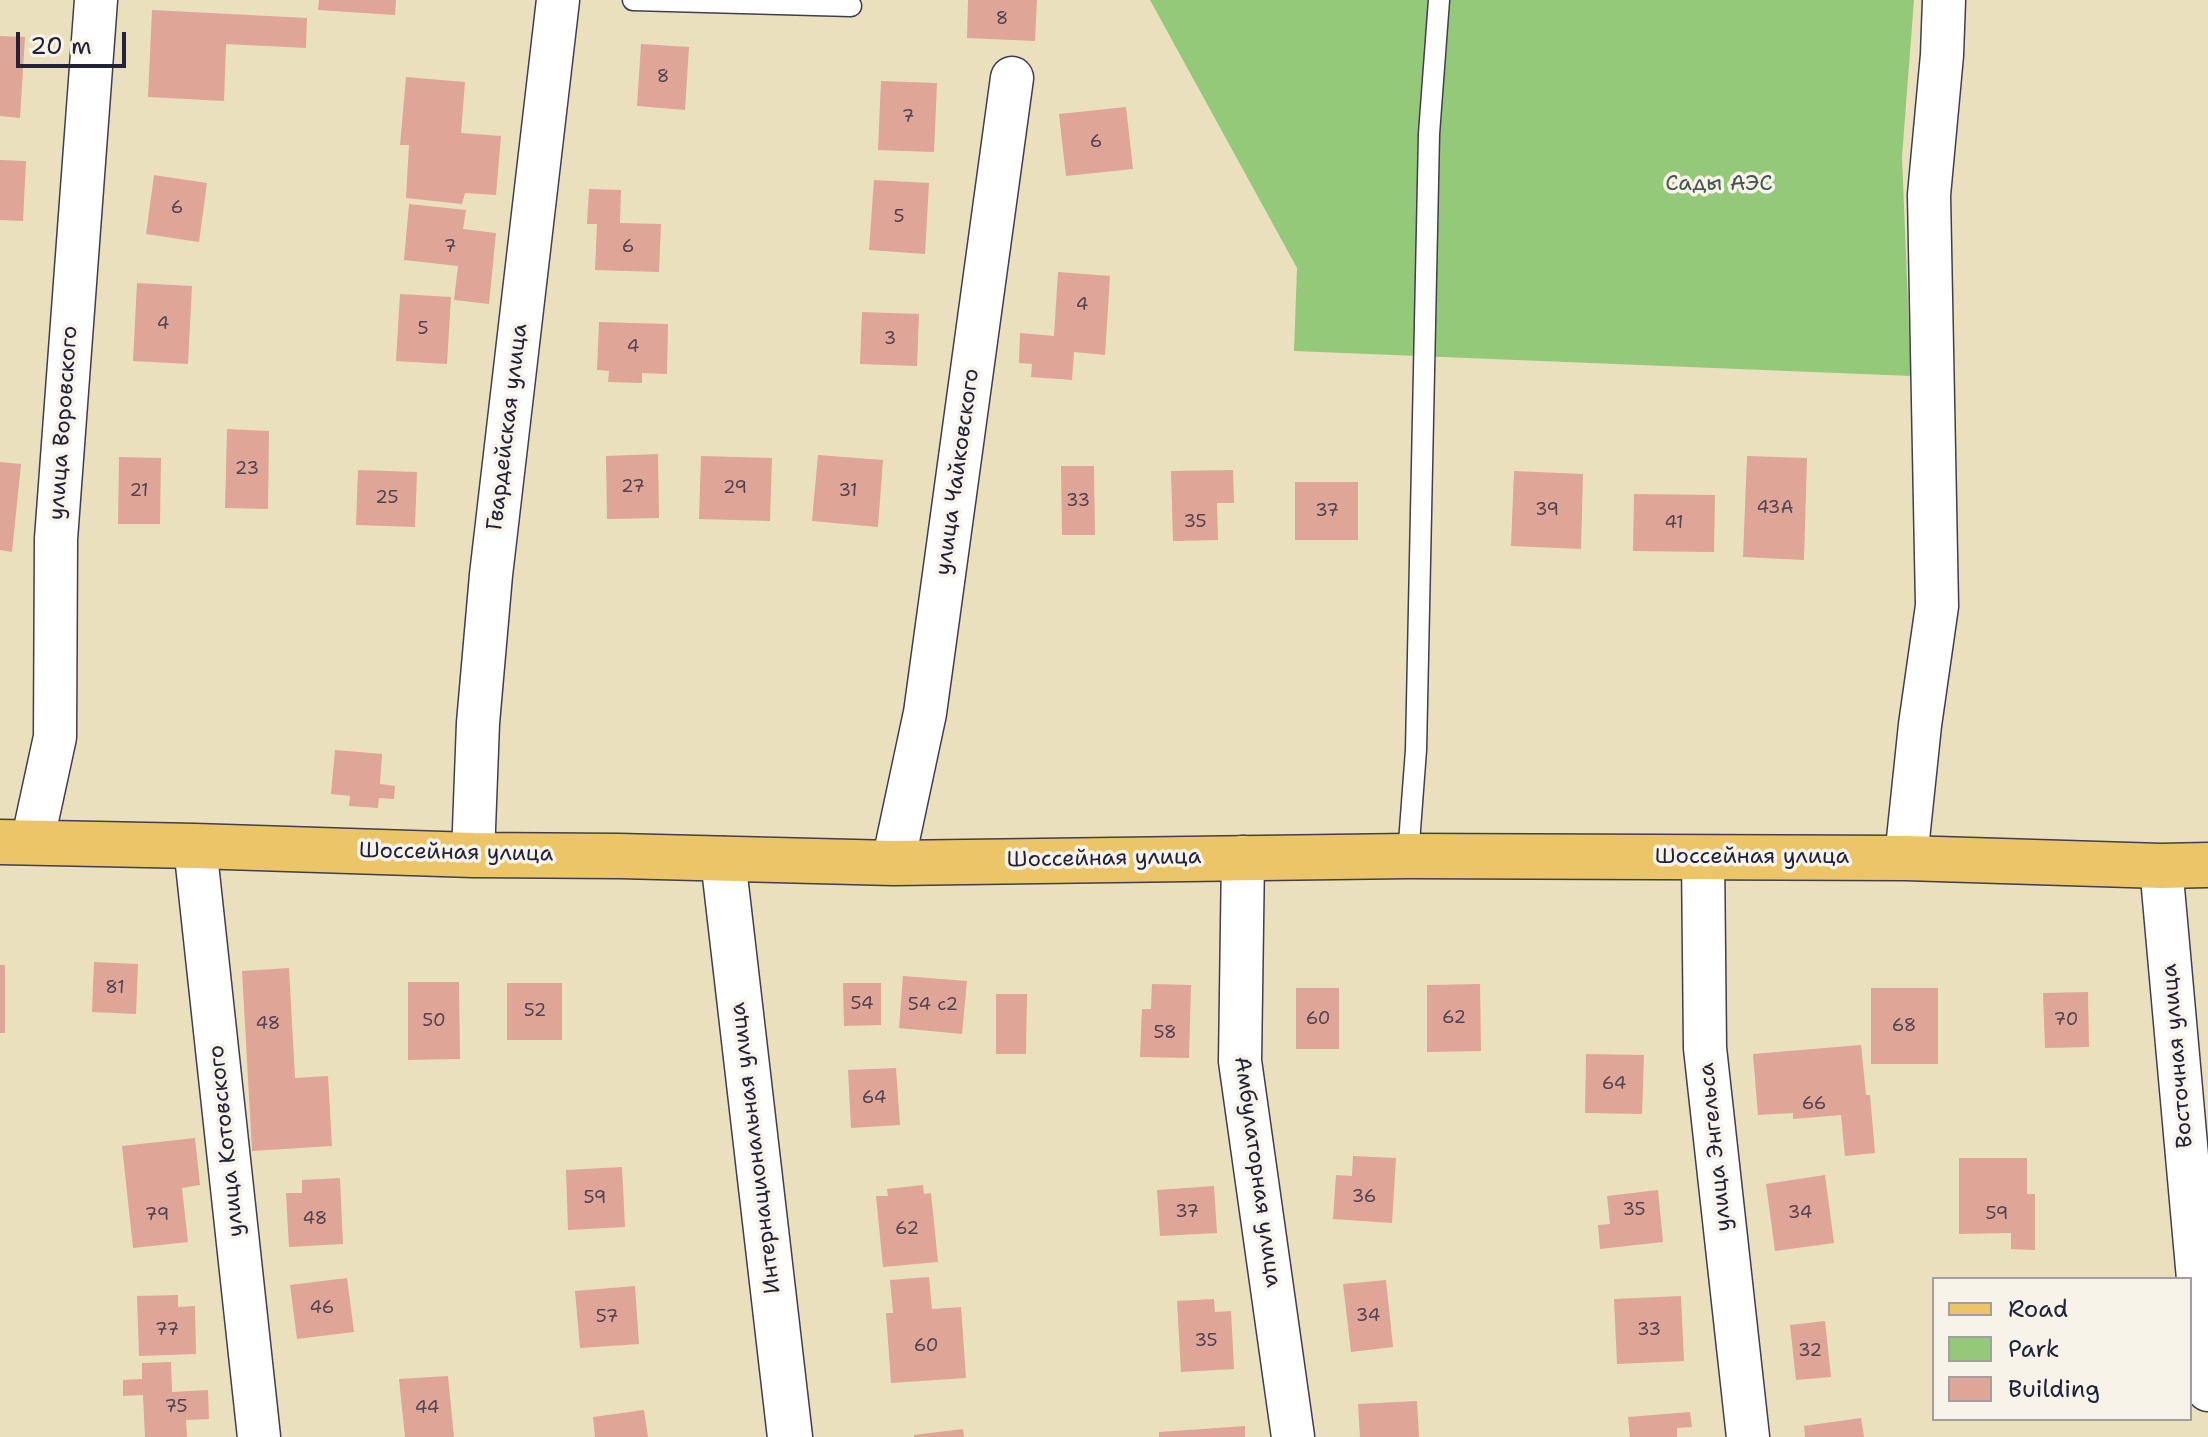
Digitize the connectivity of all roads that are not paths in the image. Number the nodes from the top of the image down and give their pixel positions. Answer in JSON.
{"nodes":[{"id":1,"x":96,"y":0,"type":"edge"},
{"id":2,"x":558,"y":0,"type":"edge"},
{"id":3,"x":633,"y":0,"type":"edge"},
{"id":4,"x":1439,"y":0,"type":"edge"},
{"id":5,"x":1944,"y":0,"type":"edge"},
{"id":6,"x":851,"y":6,"type":"dead end"},
{"id":7,"x":1012,"y":78,"type":"dead end"},
{"id":8,"x":16,"y":843,"type":"edge"},
{"id":9,"x":195,"y":846,"type":"junction"},
{"id":10,"x":473,"y":855,"type":"junction"},
{"id":11,"x":1408,"y":856,"type":"junction"},
{"id":12,"x":1243,"y":857,"type":"junction"},
{"id":13,"x":1703,"y":857,"type":"junction"},
{"id":14,"x":1906,"y":858,"type":"junction"},
{"id":15,"x":723,"y":859,"type":"junction"},
{"id":16,"x":893,"y":863,"type":"junction"},
{"id":17,"x":2208,"y":865,"type":"edge"},
{"id":18,"x":2161,"y":866,"type":"junction"},
{"id":19,"x":2208,"y":1390,"type":"edge"},
{"id":20,"x":259,"y":1437,"type":"edge"},
{"id":21,"x":790,"y":1437,"type":"edge"},
{"id":22,"x":1293,"y":1437,"type":"edge"},
{"id":23,"x":1748,"y":1437,"type":"edge"}],
"edges":[{"from":1,"to":8,"type":"street","name":"улица Воровского"},
{"from":2,"to":10,"type":"street","name":"Гвардейская улица"},
{"from":3,"to":6,"type":"lane"},
{"from":4,"to":11,"type":"lane"},
{"from":5,"to":14,"type":"street"},
{"from":7,"to":16,"type":"street","name":"улица Чайковского"},
{"from":8,"to":9,"type":"main road","name":"Шоссейная улица"},
{"from":9,"to":10,"type":"main road","name":"Шоссейная улица"},
{"from":9,"to":20,"type":"street","name":"улица Котовского"},
{"from":10,"to":15,"type":"main road","name":"Шоссейная улица"},
{"from":11,"to":12,"type":"main road","name":"Шоссейная улица"},
{"from":11,"to":13,"type":"main road","name":"Шоссейная улица"},
{"from":12,"to":16,"type":"main road","name":"Шоссейная улица"},
{"from":12,"to":22,"type":"street","name":"Амбулаторная улица"},
{"from":13,"to":14,"type":"main road","name":"Шоссейная улица"},
{"from":13,"to":23,"type":"street","name":"улица Энгельса"},
{"from":14,"to":18,"type":"main road","name":"Шоссейная улица"},
{"from":15,"to":16,"type":"main road","name":"Шоссейная улица"},
{"from":15,"to":21,"type":"street","name":"Интернациональная улица"},
{"from":17,"to":18,"type":"main road","name":"Шоссейная улица"},
{"from":18,"to":19,"type":"street","name":"Восточная улица"}]}
